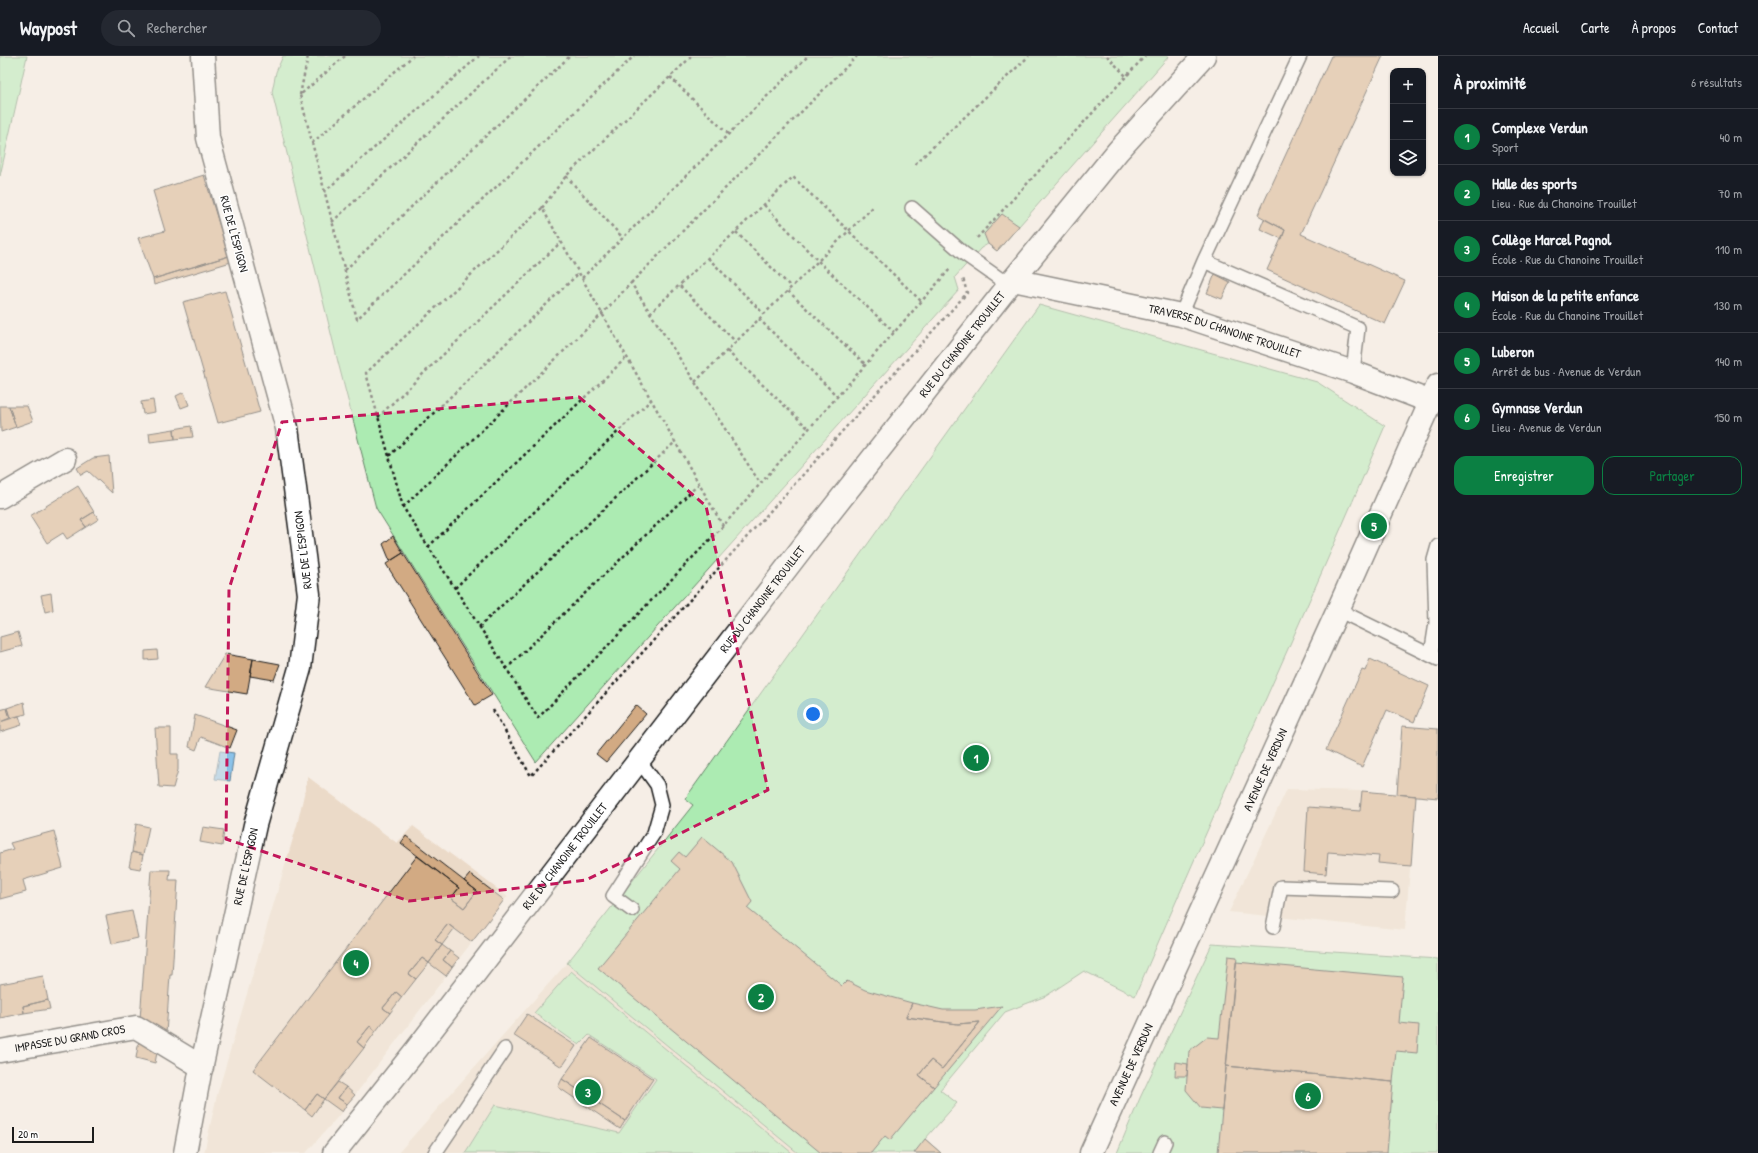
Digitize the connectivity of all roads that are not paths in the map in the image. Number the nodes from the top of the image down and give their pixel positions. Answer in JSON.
{"nodes":[{"id":1,"x":203,"y":56,"type":"edge"},
{"id":2,"x":1204,"y":56,"type":"edge"},
{"id":3,"x":1300,"y":56,"type":"edge"},
{"id":4,"x":912,"y":208,"type":"dead end"},
{"id":5,"x":1204,"y":261,"type":"junction"},
{"id":6,"x":1013,"y":280,"type":"junction"},
{"id":7,"x":1181,"y":315,"type":"junction"},
{"id":8,"x":1353,"y":372,"type":"junction"},
{"id":9,"x":1434,"y":393,"type":"edge"},
{"id":10,"x":66,"y":459,"type":"dead end"},
{"id":11,"x":0,"y":497,"type":"edge"},
{"id":12,"x":1438,"y":546,"type":"edge"},
{"id":13,"x":1338,"y":610,"type":"junction"},
{"id":14,"x":1434,"y":657,"type":"edge"},
{"id":15,"x":639,"y":760,"type":"junction"},
{"id":16,"x":1392,"y":891,"type":"dead end"},
{"id":17,"x":632,"y":910,"type":"dead end"},
{"id":18,"x":1273,"y":927,"type":"dead end"},
{"id":19,"x":505,"y":1049,"type":"dead end"},
{"id":20,"x":0,"y":1051,"type":"edge"},
{"id":21,"x":201,"y":1070,"type":"junction"},
{"id":22,"x":185,"y":1153,"type":"edge"},
{"id":23,"x":334,"y":1153,"type":"edge"},
{"id":24,"x":435,"y":1153,"type":"edge"},
{"id":25,"x":1091,"y":1153,"type":"edge"}],
"edges":[{"from":1,"to":21,"type":"street","name":"RUE DE L'ESPIGON"},
{"from":2,"to":6,"type":"street","name":"RUE DU CHANOINE TROUILLET"},
{"from":3,"to":5,"type":"lane"},
{"from":4,"to":6,"type":"lane"},
{"from":5,"to":7,"type":"lane"},
{"from":5,"to":8,"type":"lane"},
{"from":6,"to":7,"type":"street","name":"TRAVERSE DU CHANOINE TROUILLET"},
{"from":6,"to":15,"type":"street","name":"RUE DU CHANOINE TROUILLET"},
{"from":7,"to":8,"type":"street","name":"TRAVERSE DU CHANOINE TROUILLET"},
{"from":8,"to":9,"type":"street","name":"TRAVERSE DU CHANOINE TROUILLET"},
{"from":9,"to":13,"type":"street","name":"AVENUE DE VERDUN"},
{"from":10,"to":11,"type":"street"},
{"from":12,"to":14,"type":"lane"},
{"from":13,"to":14,"type":"lane"},
{"from":13,"to":25,"type":"street","name":"AVENUE DE VERDUN"},
{"from":15,"to":17,"type":"lane"},
{"from":15,"to":23,"type":"street","name":"RUE DU CHANOINE TROUILLET"},
{"from":16,"to":18,"type":"lane"},
{"from":19,"to":24,"type":"lane"},
{"from":20,"to":21,"type":"street","name":"IMPASSE DU GRAND CROS"},
{"from":21,"to":22,"type":"street","name":"RUE DE L'ESPIGON"}]}
